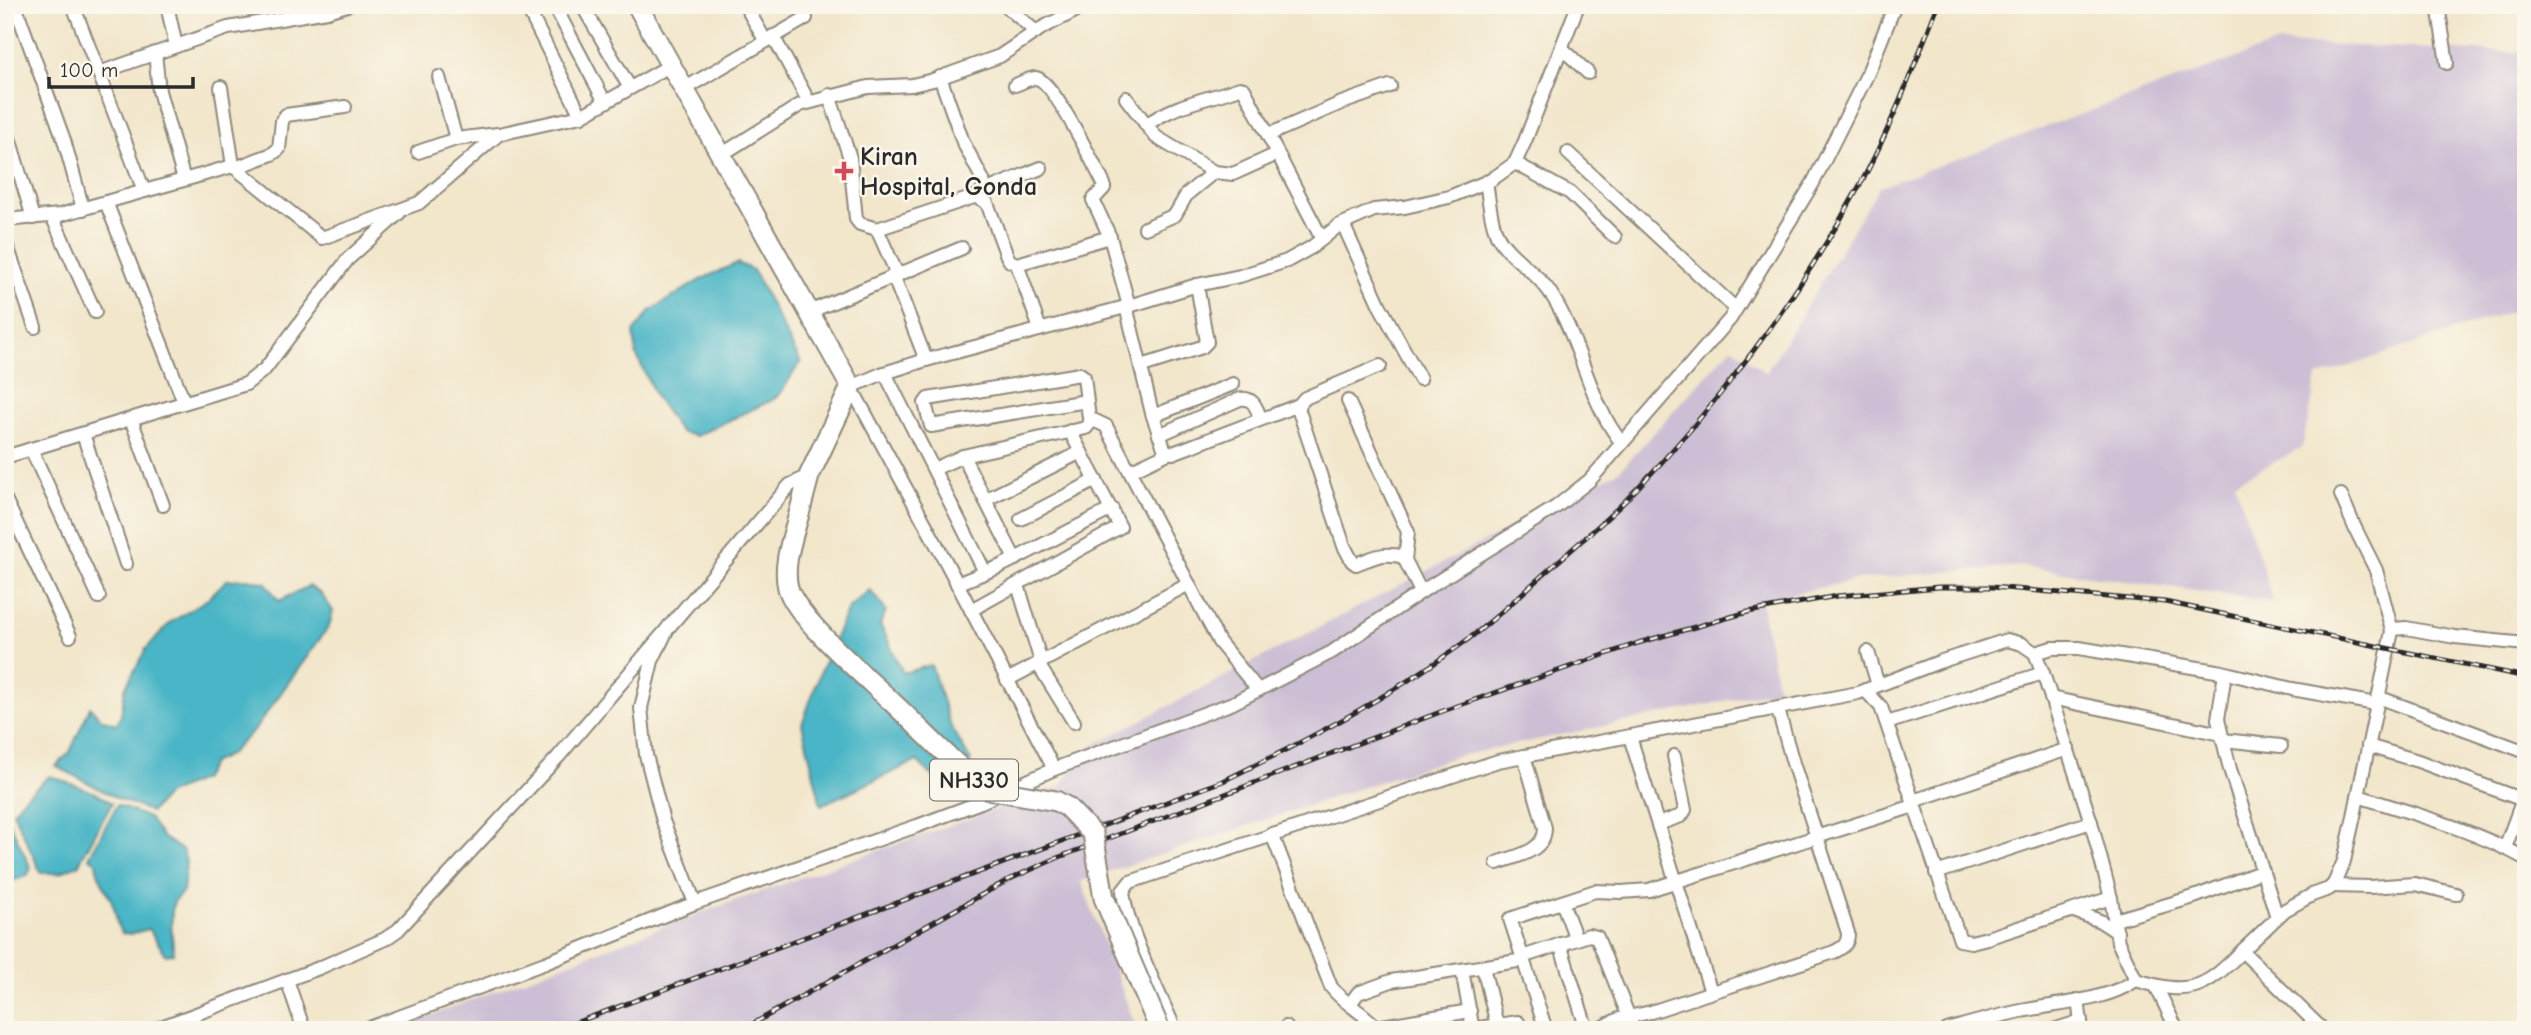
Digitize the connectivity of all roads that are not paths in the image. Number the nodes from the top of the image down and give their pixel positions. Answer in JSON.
{"nodes":[{"id":1,"x":15,"y":5,"type":"edge"},
{"id":2,"x":73,"y":5,"type":"edge"},
{"id":3,"x":167,"y":5,"type":"edge"},
{"id":4,"x":347,"y":5,"type":"edge"},
{"id":5,"x":526,"y":5,"type":"edge"},
{"id":6,"x":554,"y":5,"type":"edge"},
{"id":7,"x":582,"y":5,"type":"edge"},
{"id":8,"x":638,"y":5,"type":"edge"},
{"id":9,"x":745,"y":5,"type":"edge"},
{"id":10,"x":1005,"y":5,"type":"edge"},
{"id":11,"x":1087,"y":5,"type":"edge"},
{"id":12,"x":1578,"y":5,"type":"edge"},
{"id":13,"x":1895,"y":5,"type":"edge"},
{"id":14,"x":2438,"y":5,"type":"edge"},
{"id":15,"x":806,"y":18,"type":"dead end"},
{"id":16,"x":1036,"y":32,"type":"junction"},
{"id":17,"x":769,"y":38,"type":"junction"},
{"id":18,"x":176,"y":46,"type":"junction"},
{"id":19,"x":1562,"y":48,"type":"junction"},
{"id":20,"x":155,"y":53,"type":"junction"},
{"id":21,"x":2447,"y":63,"type":"dead end"},
{"id":22,"x":671,"y":65,"type":"junction"},
{"id":23,"x":99,"y":72,"type":"junction"},
{"id":24,"x":1588,"y":73,"type":"dead end"},
{"id":25,"x":439,"y":76,"type":"dead end"},
{"id":26,"x":940,"y":77,"type":"junction"},
{"id":27,"x":1015,"y":85,"type":"dead end"},
{"id":28,"x":1390,"y":86,"type":"dead end"},
{"id":29,"x":221,"y":87,"type":"dead end"},
{"id":30,"x":630,"y":88,"type":"junction"},
{"id":31,"x":684,"y":89,"type":"junction"},
{"id":32,"x":829,"y":95,"type":"junction"},
{"id":33,"x":1126,"y":98,"type":"dead end"},
{"id":34,"x":809,"y":102,"type":"junction"},
{"id":35,"x":605,"y":103,"type":"junction"},
{"id":36,"x":345,"y":107,"type":"dead end"},
{"id":37,"x":581,"y":116,"type":"junction"},
{"id":38,"x":5,"y":124,"type":"edge"},
{"id":39,"x":1146,"y":125,"type":"junction"},
{"id":40,"x":499,"y":134,"type":"junction"},
{"id":41,"x":1268,"y":135,"type":"junction"},
{"id":42,"x":456,"y":139,"type":"junction"},
{"id":43,"x":418,"y":152,"type":"dead end"},
{"id":44,"x":1568,"y":153,"type":"dead end"},
{"id":45,"x":1277,"y":154,"type":"junction"},
{"id":46,"x":721,"y":155,"type":"junction"},
{"id":47,"x":1515,"y":163,"type":"junction"},
{"id":48,"x":234,"y":167,"type":"junction"},
{"id":49,"x":1041,"y":168,"type":"dead end"},
{"id":50,"x":1214,"y":173,"type":"junction"},
{"id":51,"x":184,"y":180,"type":"junction"},
{"id":52,"x":1486,"y":182,"type":"junction"},
{"id":53,"x":144,"y":191,"type":"junction"},
{"id":54,"x":981,"y":195,"type":"junction"},
{"id":55,"x":106,"y":202,"type":"junction"},
{"id":56,"x":404,"y":208,"type":"junction"},
{"id":57,"x":83,"y":209,"type":"junction"},
{"id":58,"x":52,"y":216,"type":"junction"},
{"id":59,"x":33,"y":218,"type":"junction"},
{"id":60,"x":5,"y":220,"type":"edge"},
{"id":61,"x":1343,"y":224,"type":"junction"},
{"id":62,"x":1145,"y":228,"type":"dead end"},
{"id":63,"x":877,"y":229,"type":"junction"},
{"id":64,"x":1110,"y":237,"type":"junction"},
{"id":65,"x":1615,"y":237,"type":"dead end"},
{"id":66,"x":1322,"y":239,"type":"junction"},
{"id":67,"x":5,"y":240,"type":"edge"},
{"id":68,"x":962,"y":248,"type":"dead end"},
{"id":69,"x":1017,"y":264,"type":"junction"},
{"id":70,"x":895,"y":274,"type":"junction"},
{"id":71,"x":1197,"y":285,"type":"junction"},
{"id":72,"x":1127,"y":306,"type":"junction"},
{"id":73,"x":1736,"y":309,"type":"junction"},
{"id":74,"x":95,"y":312,"type":"dead end"},
{"id":75,"x":808,"y":312,"type":"junction"},
{"id":76,"x":35,"y":327,"type":"dead end"},
{"id":77,"x":1040,"y":329,"type":"junction"},
{"id":78,"x":926,"y":360,"type":"junction"},
{"id":79,"x":1142,"y":366,"type":"junction"},
{"id":80,"x":1380,"y":366,"type":"dead end"},
{"id":81,"x":885,"y":373,"type":"junction"},
{"id":82,"x":1420,"y":379,"type":"dead end"},
{"id":83,"x":1233,"y":384,"type":"dead end"},
{"id":84,"x":851,"y":387,"type":"junction"},
{"id":85,"x":1087,"y":401,"type":"junction"},
{"id":86,"x":1348,"y":401,"type":"dead end"},
{"id":87,"x":184,"y":402,"type":"junction"},
{"id":88,"x":1299,"y":405,"type":"junction"},
{"id":89,"x":1153,"y":416,"type":"junction"},
{"id":90,"x":1089,"y":418,"type":"junction"},
{"id":91,"x":131,"y":419,"type":"junction"},
{"id":92,"x":1261,"y":419,"type":"junction"},
{"id":93,"x":1070,"y":431,"type":"junction"},
{"id":94,"x":83,"y":434,"type":"junction"},
{"id":95,"x":1159,"y":435,"type":"junction"},
{"id":96,"x":1622,"y":443,"type":"junction"},
{"id":97,"x":31,"y":449,"type":"junction"},
{"id":98,"x":1081,"y":452,"type":"junction"},
{"id":99,"x":1170,"y":453,"type":"junction"},
{"id":100,"x":962,"y":456,"type":"junction"},
{"id":101,"x":5,"y":457,"type":"edge"},
{"id":102,"x":933,"y":469,"type":"junction"},
{"id":103,"x":1130,"y":471,"type":"junction"},
{"id":104,"x":809,"y":476,"type":"junction"},
{"id":105,"x":1096,"y":480,"type":"junction"},
{"id":106,"x":2342,"y":495,"type":"dead end"},
{"id":107,"x":5,"y":499,"type":"edge"},
{"id":108,"x":985,"y":500,"type":"junction"},
{"id":109,"x":163,"y":505,"type":"dead end"},
{"id":110,"x":1112,"y":509,"type":"junction"},
{"id":111,"x":1021,"y":519,"type":"dead end"},
{"id":112,"x":1405,"y":557,"type":"junction"},
{"id":113,"x":1015,"y":559,"type":"junction"},
{"id":114,"x":126,"y":564,"type":"dead end"},
{"id":115,"x":985,"y":572,"type":"junction"},
{"id":116,"x":957,"y":584,"type":"junction"},
{"id":117,"x":1189,"y":584,"type":"junction"},
{"id":118,"x":1018,"y":585,"type":"junction"},
{"id":119,"x":1421,"y":592,"type":"junction"},
{"id":120,"x":99,"y":597,"type":"dead end"},
{"id":121,"x":971,"y":610,"type":"junction"},
{"id":122,"x":669,"y":626,"type":"junction"},
{"id":123,"x":2392,"y":629,"type":"junction"},
{"id":124,"x":70,"y":636,"type":"dead end"},
{"id":125,"x":2526,"y":644,"type":"edge"},
{"id":126,"x":1868,"y":652,"type":"dead end"},
{"id":127,"x":2035,"y":653,"type":"junction"},
{"id":128,"x":1040,"y":663,"type":"junction"},
{"id":129,"x":2043,"y":673,"type":"junction"},
{"id":130,"x":2225,"y":673,"type":"junction"},
{"id":131,"x":1007,"y":680,"type":"junction"},
{"id":132,"x":1878,"y":685,"type":"junction"},
{"id":133,"x":1258,"y":690,"type":"junction"},
{"id":134,"x":1865,"y":690,"type":"junction"},
{"id":135,"x":2051,"y":698,"type":"junction"},
{"id":136,"x":2377,"y":700,"type":"junction"},
{"id":137,"x":1778,"y":710,"type":"junction"},
{"id":138,"x":1074,"y":722,"type":"dead end"},
{"id":139,"x":1887,"y":723,"type":"junction"},
{"id":140,"x":1630,"y":737,"type":"junction"},
{"id":141,"x":2222,"y":737,"type":"junction"},
{"id":142,"x":2280,"y":746,"type":"dead end"},
{"id":143,"x":2368,"y":746,"type":"junction"},
{"id":144,"x":2068,"y":749,"type":"junction"},
{"id":145,"x":2526,"y":752,"type":"edge"},
{"id":146,"x":1524,"y":756,"type":"junction"},
{"id":147,"x":1674,"y":756,"type":"dead end"},
{"id":148,"x":1054,"y":769,"type":"junction"},
{"id":149,"x":2524,"y":795,"type":"edge"},
{"id":150,"x":2358,"y":796,"type":"junction"},
{"id":151,"x":1913,"y":803,"type":"junction"},
{"id":152,"x":2091,"y":822,"type":"junction"},
{"id":153,"x":1658,"y":824,"type":"junction"},
{"id":154,"x":1272,"y":834,"type":"junction"},
{"id":155,"x":1817,"y":838,"type":"junction"},
{"id":156,"x":2505,"y":848,"type":"junction"},
{"id":157,"x":2526,"y":859,"type":"edge"},
{"id":158,"x":1497,"y":863,"type":"dead end"},
{"id":159,"x":2263,"y":871,"type":"junction"},
{"id":160,"x":1936,"y":873,"type":"junction"},
{"id":161,"x":1677,"y":882,"type":"junction"},
{"id":162,"x":2332,"y":886,"type":"junction"},
{"id":163,"x":2456,"y":894,"type":"dead end"},
{"id":164,"x":2111,"y":898,"type":"junction"},
{"id":165,"x":1562,"y":902,"type":"junction"},
{"id":166,"x":695,"y":903,"type":"junction"},
{"id":167,"x":2073,"y":911,"type":"junction"},
{"id":168,"x":2277,"y":917,"type":"junction"},
{"id":169,"x":2116,"y":926,"type":"junction"},
{"id":170,"x":1576,"y":939,"type":"junction"},
{"id":171,"x":1560,"y":944,"type":"junction"},
{"id":172,"x":2242,"y":951,"type":"junction"},
{"id":173,"x":1523,"y":958,"type":"junction"},
{"id":174,"x":1483,"y":967,"type":"junction"},
{"id":175,"x":1462,"y":970,"type":"junction"},
{"id":176,"x":287,"y":980,"type":"junction"},
{"id":177,"x":2136,"y":980,"type":"junction"},
{"id":178,"x":2156,"y":986,"type":"junction"},
{"id":179,"x":1711,"y":992,"type":"junction"},
{"id":180,"x":2078,"y":1000,"type":"junction"},
{"id":181,"x":1350,"y":1004,"type":"junction"},
{"id":182,"x":1470,"y":1011,"type":"junction"},
{"id":183,"x":1629,"y":1017,"type":"junction"},
{"id":184,"x":1518,"y":1022,"type":"dead end"},
{"id":185,"x":1497,"y":1025,"type":"junction"},
{"id":186,"x":2081,"y":1026,"type":"edge"},
{"id":187,"x":2173,"y":1027,"type":"edge"},
{"id":188,"x":1378,"y":1028,"type":"edge"},
{"id":189,"x":1473,"y":1029,"type":"edge"},
{"id":190,"x":1544,"y":1029,"type":"edge"},
{"id":191,"x":153,"y":1030,"type":"edge"},
{"id":192,"x":304,"y":1030,"type":"edge"},
{"id":193,"x":364,"y":1030,"type":"edge"},
{"id":194,"x":1160,"y":1030,"type":"edge"},
{"id":195,"x":1175,"y":1030,"type":"edge"},
{"id":196,"x":1587,"y":1030,"type":"edge"},
{"id":197,"x":1597,"y":1030,"type":"edge"},
{"id":198,"x":1634,"y":1030,"type":"edge"},
{"id":199,"x":1947,"y":1030,"type":"edge"},
{"id":200,"x":2053,"y":1030,"type":"edge"},
{"id":201,"x":2323,"y":1030,"type":"edge"}],
"edges":[{"from":1,"to":57,"type":"street"},
{"from":2,"to":23,"type":"street"},
{"from":3,"to":18,"type":"street"},
{"from":4,"to":18,"type":"street"},
{"from":5,"to":37,"type":"street"},
{"from":6,"to":35,"type":"street"},
{"from":7,"to":30,"type":"street"},
{"from":8,"to":22,"type":"highway"},
{"from":9,"to":17,"type":"street"},
{"from":10,"to":16,"type":"street"},
{"from":11,"to":16,"type":"street"},
{"from":12,"to":19,"type":"street"},
{"from":13,"to":73,"type":"street"},
{"from":14,"to":21,"type":"street"},
{"from":15,"to":17,"type":"street"},
{"from":16,"to":26,"type":"street"},
{"from":17,"to":31,"type":"street"},
{"from":17,"to":34,"type":"street"},
{"from":18,"to":20,"type":"street"},
{"from":19,"to":24,"type":"street"},
{"from":19,"to":47,"type":"street"},
{"from":20,"to":23,"type":"street"},
{"from":20,"to":51,"type":"street"},
{"from":22,"to":30,"type":"street"},
{"from":22,"to":31,"type":"highway"},
{"from":23,"to":53,"type":"street"},
{"from":25,"to":42,"type":"street"},
{"from":26,"to":32,"type":"street"},
{"from":26,"to":54,"type":"street"},
{"from":27,"to":64,"type":"street"},
{"from":28,"to":41,"type":"street"},
{"from":29,"to":48,"type":"street"},
{"from":30,"to":35,"type":"street"},
{"from":31,"to":46,"type":"highway"},
{"from":32,"to":34,"type":"street"},
{"from":32,"to":63,"type":"street"},
{"from":33,"to":39,"type":"street"},
{"from":34,"to":46,"type":"street"},
{"from":35,"to":37,"type":"street"},
{"from":36,"to":48,"type":"street"},
{"from":37,"to":40,"type":"street"},
{"from":38,"to":59,"type":"street"},
{"from":39,"to":41,"type":"street"},
{"from":39,"to":50,"type":"street"},
{"from":40,"to":42,"type":"street"},
{"from":40,"to":56,"type":"street"},
{"from":41,"to":45,"type":"street"},
{"from":42,"to":43,"type":"street"},
{"from":44,"to":73,"type":"street"},
{"from":45,"to":50,"type":"street"},
{"from":45,"to":66,"type":"street"},
{"from":46,"to":75,"type":"highway"},
{"from":47,"to":52,"type":"street"},
{"from":47,"to":65,"type":"street"},
{"from":48,"to":51,"type":"street"},
{"from":48,"to":56,"type":"street"},
{"from":49,"to":54,"type":"street"},
{"from":50,"to":62,"type":"street"},
{"from":51,"to":53,"type":"street"},
{"from":52,"to":61,"type":"street"},
{"from":52,"to":96,"type":"street"},
{"from":53,"to":55,"type":"street"},
{"from":54,"to":63,"type":"street"},
{"from":54,"to":69,"type":"street"},
{"from":55,"to":57,"type":"street"},
{"from":55,"to":87,"type":"street"},
{"from":56,"to":87,"type":"street"},
{"from":57,"to":58,"type":"street"},
{"from":58,"to":59,"type":"street"},
{"from":58,"to":74,"type":"street"},
{"from":59,"to":60,"type":"street"},
{"from":61,"to":66,"type":"street"},
{"from":61,"to":82,"type":"street"},
{"from":63,"to":70,"type":"street"},
{"from":64,"to":69,"type":"street"},
{"from":64,"to":72,"type":"street"},
{"from":66,"to":71,"type":"street"},
{"from":67,"to":76,"type":"street"},
{"from":68,"to":70,"type":"street"},
{"from":69,"to":77,"type":"street"},
{"from":70,"to":75,"type":"street"},
{"from":70,"to":78,"type":"street"},
{"from":71,"to":72,"type":"street"},
{"from":71,"to":79,"type":"street"},
{"from":72,"to":77,"type":"street"},
{"from":72,"to":79,"type":"street"},
{"from":73,"to":96,"type":"street"},
{"from":75,"to":84,"type":"highway"},
{"from":77,"to":78,"type":"street"},
{"from":78,"to":81,"type":"street"},
{"from":79,"to":89,"type":"street"},
{"from":80,"to":88,"type":"street"},
{"from":81,"to":84,"type":"street"},
{"from":81,"to":102,"type":"street"},
{"from":83,"to":89,"type":"street"},
{"from":84,"to":104,"type":"highway","number":"NH330"},
{"from":84,"to":116,"type":"street"},
{"from":85,"to":85,"type":"street"},
{"from":85,"to":90,"type":"street"},
{"from":86,"to":112,"type":"street"},
{"from":87,"to":91,"type":"street"},
{"from":88,"to":92,"type":"street"},
{"from":88,"to":112,"type":"street"},
{"from":89,"to":95,"type":"street"},
{"from":90,"to":93,"type":"street"},
{"from":90,"to":103,"type":"street"},
{"from":91,"to":94,"type":"street"},
{"from":91,"to":109,"type":"street"},
{"from":92,"to":95,"type":"street"},
{"from":92,"to":99,"type":"street"},
{"from":93,"to":98,"type":"street"},
{"from":93,"to":100,"type":"street"},
{"from":94,"to":97,"type":"street"},
{"from":94,"to":114,"type":"street"},
{"from":95,"to":99,"type":"street"},
{"from":96,"to":119,"type":"street"},
{"from":97,"to":101,"type":"street"},
{"from":97,"to":120,"type":"street"},
{"from":98,"to":105,"type":"street"},
{"from":98,"to":108,"type":"street"},
{"from":99,"to":103,"type":"street"},
{"from":100,"to":102,"type":"street"},
{"from":100,"to":108,"type":"street"},
{"from":102,"to":115,"type":"street"},
{"from":103,"to":117,"type":"street"},
{"from":104,"to":122,"type":"street"},
{"from":104,"to":194,"type":"highway","number":"NH330","bridge":true},
{"from":105,"to":110,"type":"street"},
{"from":105,"to":111,"type":"street"},
{"from":106,"to":123,"type":"street"},
{"from":107,"to":124,"type":"street"},
{"from":108,"to":113,"type":"street"},
{"from":110,"to":113,"type":"street"},
{"from":110,"to":118,"type":"street"},
{"from":112,"to":119,"type":"street"},
{"from":113,"to":115,"type":"street"},
{"from":115,"to":116,"type":"street"},
{"from":116,"to":121,"type":"street"},
{"from":117,"to":128,"type":"street"},
{"from":117,"to":133,"type":"street"},
{"from":118,"to":121,"type":"street"},
{"from":118,"to":128,"type":"street"},
{"from":119,"to":133,"type":"street"},
{"from":121,"to":131,"type":"street"},
{"from":122,"to":166,"type":"street"},
{"from":122,"to":176,"type":"street"},
{"from":123,"to":125,"type":"street"},
{"from":123,"to":136,"type":"street"},
{"from":126,"to":132,"type":"street"},
{"from":127,"to":129,"type":"street"},
{"from":127,"to":130,"type":"street"},
{"from":127,"to":132,"type":"street"},
{"from":128,"to":131,"type":"street"},
{"from":128,"to":138,"type":"street"},
{"from":129,"to":135,"type":"street"},
{"from":129,"to":139,"type":"street"},
{"from":130,"to":136,"type":"street"},
{"from":130,"to":141,"type":"street"},
{"from":131,"to":148,"type":"street"},
{"from":132,"to":134,"type":"street"},
{"from":133,"to":148,"type":"street"},
{"from":134,"to":137,"type":"street"},
{"from":134,"to":139,"type":"street"},
{"from":135,"to":141,"type":"street"},
{"from":135,"to":144,"type":"street"},
{"from":136,"to":143,"type":"street"},
{"from":136,"to":145,"type":"street"},
{"from":137,"to":140,"type":"street"},
{"from":137,"to":155,"type":"street"},
{"from":139,"to":151,"type":"street"},
{"from":140,"to":146,"type":"street"},
{"from":140,"to":153,"type":"street"},
{"from":141,"to":142,"type":"street"},
{"from":141,"to":159,"type":"street"},
{"from":143,"to":149,"type":"street"},
{"from":143,"to":150,"type":"street"},
{"from":144,"to":151,"type":"street"},
{"from":144,"to":152,"type":"street"},
{"from":146,"to":154,"type":"street"},
{"from":146,"to":158,"type":"street"},
{"from":147,"to":153,"type":"street"},
{"from":148,"to":166,"type":"street"},
{"from":149,"to":156,"type":"street"},
{"from":150,"to":156,"type":"street"},
{"from":150,"to":162,"type":"street"},
{"from":151,"to":155,"type":"street"},
{"from":151,"to":160,"type":"street"},
{"from":152,"to":160,"type":"street"},
{"from":152,"to":164,"type":"street"},
{"from":153,"to":161,"type":"street"},
{"from":154,"to":181,"type":"street"},
{"from":154,"to":195,"type":"street"},
{"from":155,"to":161,"type":"street"},
{"from":155,"to":179,"type":"street"},
{"from":156,"to":157,"type":"street"},
{"from":159,"to":168,"type":"street"},
{"from":159,"to":169,"type":"street"},
{"from":160,"to":167,"type":"street"},
{"from":161,"to":165,"type":"street"},
{"from":161,"to":179,"type":"street"},
{"from":162,"to":163,"type":"street"},
{"from":162,"to":168,"type":"street"},
{"from":164,"to":167,"type":"street"},
{"from":164,"to":169,"type":"street"},
{"from":165,"to":170,"type":"street"},
{"from":165,"to":173,"type":"street"},
{"from":166,"to":193,"type":"street"},
{"from":167,"to":169,"type":"street"},
{"from":168,"to":172,"type":"street"},
{"from":169,"to":177,"type":"street"},
{"from":170,"to":171,"type":"street"},
{"from":170,"to":183,"type":"street"},
{"from":171,"to":173,"type":"street"},
{"from":171,"to":196,"type":"street"},
{"from":172,"to":178,"type":"street"},
{"from":172,"to":201,"type":"street"},
{"from":173,"to":174,"type":"street"},
{"from":173,"to":190,"type":"street"},
{"from":174,"to":175,"type":"street"},
{"from":174,"to":185,"type":"street"},
{"from":175,"to":181,"type":"street"},
{"from":175,"to":182,"type":"street"},
{"from":176,"to":191,"type":"street"},
{"from":176,"to":192,"type":"street"},
{"from":177,"to":178,"type":"street"},
{"from":177,"to":180,"type":"street"},
{"from":178,"to":187,"type":"street"},
{"from":179,"to":183,"type":"street"},
{"from":180,"to":186,"type":"street"},
{"from":180,"to":199,"type":"street"},
{"from":181,"to":188,"type":"street"},
{"from":182,"to":188,"type":"street"},
{"from":182,"to":189,"type":"street"},
{"from":183,"to":197,"type":"street"},
{"from":183,"to":198,"type":"street"},
{"from":184,"to":185,"type":"street"},
{"from":185,"to":189,"type":"street"},
{"from":186,"to":200,"type":"street"}]}
